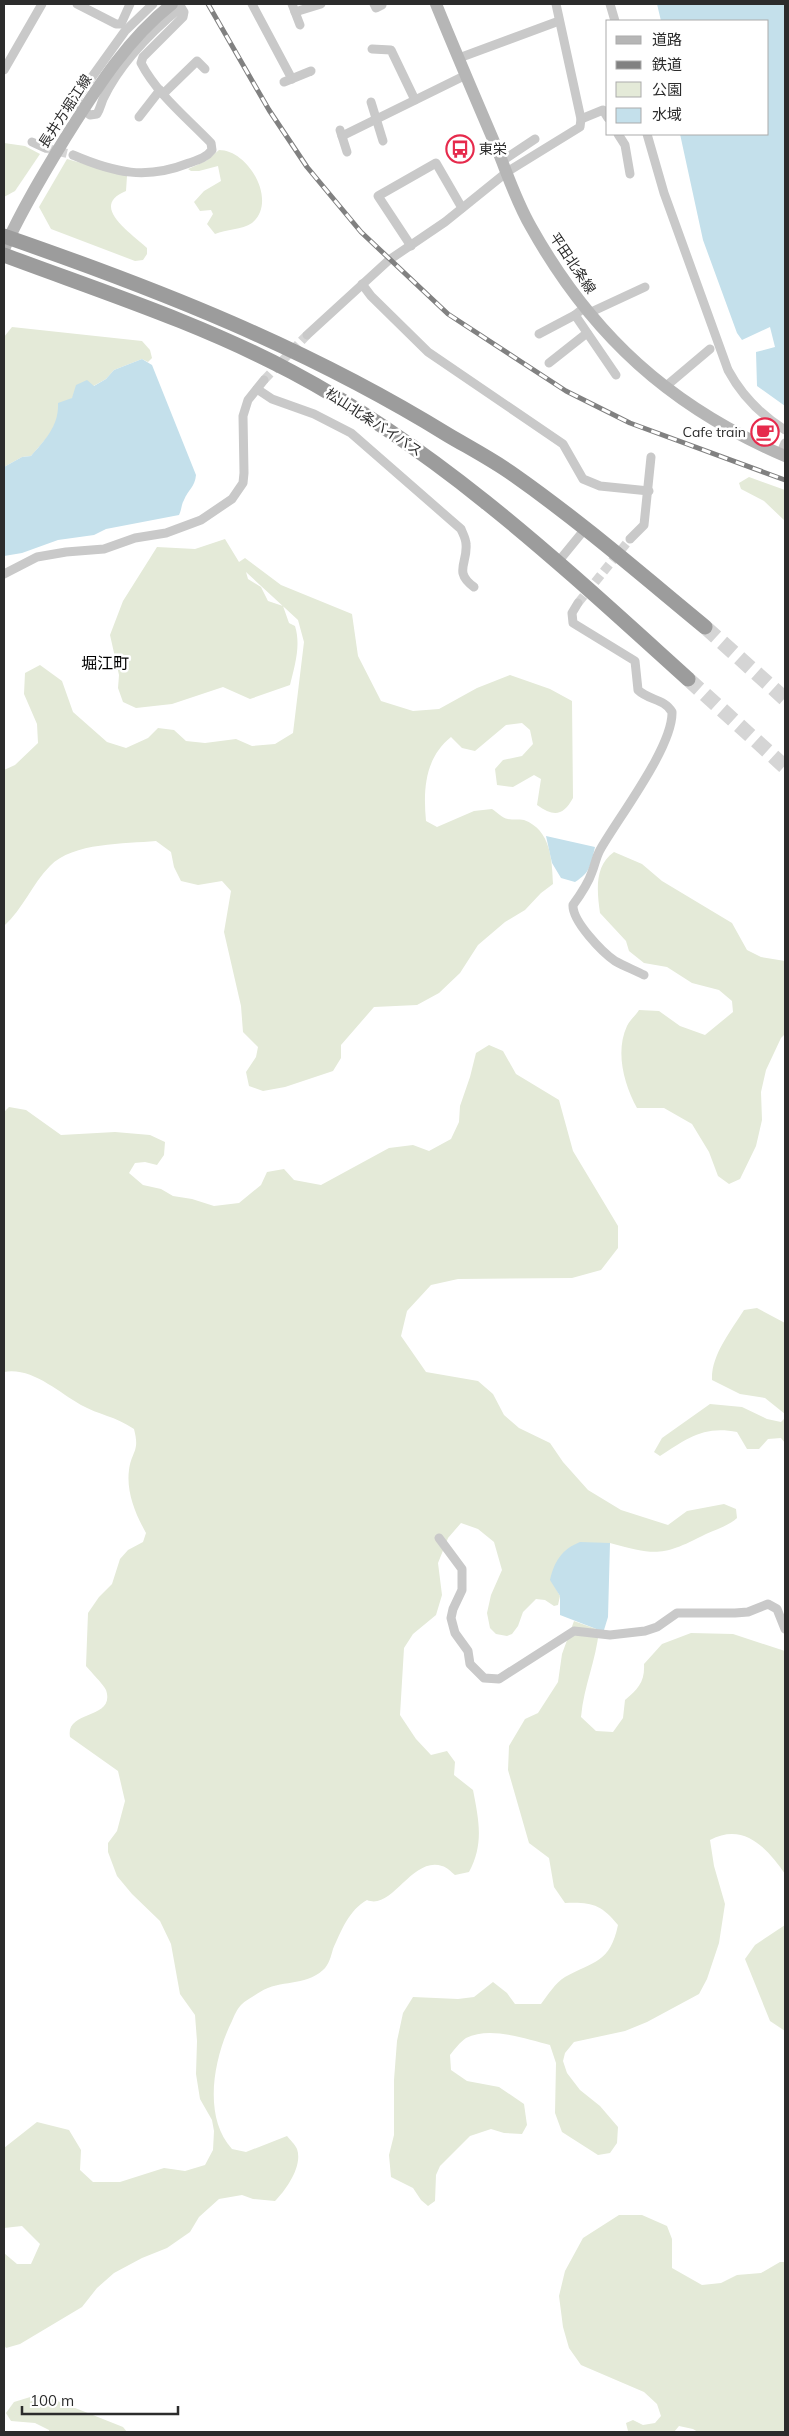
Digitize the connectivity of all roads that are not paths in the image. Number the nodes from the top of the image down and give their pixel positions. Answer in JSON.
{"nodes":[{"id":1,"x":42,"y":4,"type":"edge"},
{"id":2,"x":77,"y":4,"type":"edge"},
{"id":3,"x":130,"y":4,"type":"edge"},
{"id":4,"x":153,"y":4,"type":"edge"},
{"id":5,"x":252,"y":4,"type":"edge"},
{"id":6,"x":321,"y":4,"type":"edge"},
{"id":7,"x":436,"y":4,"type":"edge"},
{"id":8,"x":556,"y":4,"type":"edge"},
{"id":9,"x":610,"y":4,"type":"edge"},
{"id":10,"x":175,"y":5,"type":"edge"},
{"id":11,"x":294,"y":8,"type":"edge"},
{"id":12,"x":615,"y":20,"type":"edge"},
{"id":13,"x":559,"y":21,"type":"junction"},
{"id":14,"x":300,"y":25,"type":"dead end"},
{"id":15,"x":372,"y":49,"type":"dead end"},
{"id":16,"x":459,"y":58,"type":"junction"},
{"id":17,"x":205,"y":69,"type":"dead end"},
{"id":18,"x":4,"y":70,"type":"edge"},
{"id":19,"x":311,"y":71,"type":"dead end"},
{"id":20,"x":466,"y":75,"type":"junction"},
{"id":21,"x":162,"y":92,"type":"junction"},
{"id":22,"x":416,"y":100,"type":"junction"},
{"id":23,"x":371,"y":102,"type":"dead end"},
{"id":24,"x":83,"y":111,"type":"junction"},
{"id":25,"x":606,"y":115,"type":"edge"},
{"id":26,"x":139,"y":117,"type":"dead end"},
{"id":27,"x":582,"y":119,"type":"junction"},
{"id":28,"x":376,"y":120,"type":"junction"},
{"id":29,"x":619,"y":135,"type":"edge"},
{"id":30,"x":647,"y":135,"type":"edge"},
{"id":31,"x":535,"y":139,"type":"dead end"},
{"id":32,"x":383,"y":141,"type":"dead end"},
{"id":33,"x":32,"y":142,"type":"dead end"},
{"id":34,"x":45,"y":148,"type":"tunnel mouth"},
{"id":35,"x":347,"y":152,"type":"dead end"},
{"id":36,"x":73,"y":155,"type":"tunnel mouth"},
{"id":37,"x":504,"y":166,"type":"junction"},
{"id":38,"x":630,"y":174,"type":"dead end"},
{"id":39,"x":462,"y":208,"type":"junction"},
{"id":40,"x":6,"y":241,"type":"edge"},
{"id":41,"x":411,"y":246,"type":"junction"},
{"id":42,"x":4,"y":255,"type":"edge"},
{"id":43,"x":362,"y":284,"type":"junction"},
{"id":44,"x":644,"y":287,"type":"dead end"},
{"id":45,"x":583,"y":312,"type":"junction"},
{"id":46,"x":587,"y":333,"type":"junction"},
{"id":47,"x":539,"y":334,"type":"dead end"},
{"id":48,"x":307,"y":335,"type":"tunnel mouth"},
{"id":49,"x":710,"y":349,"type":"dead end"},
{"id":50,"x":549,"y":363,"type":"dead end"},
{"id":51,"x":616,"y":374,"type":"dead end"},
{"id":52,"x":264,"y":380,"type":"tunnel mouth"},
{"id":53,"x":665,"y":388,"type":"junction"},
{"id":54,"x":257,"y":389,"type":"junction"},
{"id":55,"x":785,"y":430,"type":"edge"},
{"id":56,"x":784,"y":451,"type":"edge"},
{"id":57,"x":651,"y":457,"type":"dead end"},
{"id":58,"x":649,"y":491,"type":"junction"},
{"id":59,"x":585,"y":529,"type":"junction"},
{"id":60,"x":630,"y":539,"type":"tunnel mouth"},
{"id":61,"x":558,"y":562,"type":"junction"},
{"id":62,"x":4,"y":574,"type":"edge"},
{"id":63,"x":474,"y":587,"type":"dead end"},
{"id":64,"x":578,"y":603,"type":"tunnel mouth"},
{"id":65,"x":706,"y":627,"type":"tunnel mouth"},
{"id":66,"x":688,"y":679,"type":"tunnel mouth"},
{"id":67,"x":644,"y":975,"type":"dead end"},
{"id":68,"x":439,"y":1538,"type":"dead end"},
{"id":69,"x":785,"y":1629,"type":"edge"}],
"edges":[{"from":1,"to":18,"type":"street"},
{"from":2,"to":3,"type":"street"},
{"from":4,"to":24,"type":"street"},
{"from":5,"to":19,"type":"street"},
{"from":6,"to":11,"type":"street"},
{"from":7,"to":16,"type":"main road","name":"平田北条線"},
{"from":8,"to":13,"type":"street"},
{"from":9,"to":12,"type":"street"},
{"from":10,"to":21,"type":"street"},
{"from":10,"to":24,"type":"main road","name":"長井方堀江線"},
{"from":11,"to":14,"type":"street"},
{"from":13,"to":16,"type":"street"},
{"from":13,"to":27,"type":"street"},
{"from":15,"to":22,"type":"street"},
{"from":16,"to":20,"type":"main road","name":"平田北条線"},
{"from":17,"to":21,"type":"street"},
{"from":20,"to":22,"type":"street"},
{"from":20,"to":37,"type":"main road","name":"平田北条線"},
{"from":21,"to":26,"type":"street"},
{"from":21,"to":36,"type":"street"},
{"from":22,"to":28,"type":"street"},
{"from":23,"to":28,"type":"street"},
{"from":24,"to":40,"type":"main road","name":"長井方堀江線"},
{"from":25,"to":27,"type":"street"},
{"from":27,"to":37,"type":"street"},
{"from":28,"to":32,"type":"street"},
{"from":28,"to":35,"type":"street"},
{"from":29,"to":38,"type":"street"},
{"from":30,"to":55,"type":"street"},
{"from":31,"to":37,"type":"street"},
{"from":33,"to":34,"type":"street"},
{"from":37,"to":39,"type":"street"},
{"from":37,"to":45,"type":"main road","name":"平田北条線"},
{"from":39,"to":41,"type":"street"},
{"from":39,"to":41,"type":"street"},
{"from":40,"to":59,"type":"highway","name":"松山北条バイパス"},
{"from":41,"to":43,"type":"street"},
{"from":42,"to":61,"type":"highway","name":"松山北条バイパス"},
{"from":43,"to":48,"type":"street"},
{"from":43,"to":58,"type":"street"},
{"from":44,"to":45,"type":"street"},
{"from":45,"to":46,"type":"street"},
{"from":45,"to":47,"type":"street"},
{"from":45,"to":53,"type":"main road","name":"平田北条線"},
{"from":46,"to":50,"type":"street"},
{"from":46,"to":51,"type":"street"},
{"from":49,"to":53,"type":"street"},
{"from":52,"to":54,"type":"street"},
{"from":53,"to":56,"type":"main road","name":"平田北条線"},
{"from":54,"to":62,"type":"street"},
{"from":54,"to":63,"type":"street"},
{"from":57,"to":58,"type":"street"},
{"from":58,"to":60,"type":"street"},
{"from":59,"to":61,"type":"street"},
{"from":59,"to":65,"type":"highway","name":"松山北条バイパス"},
{"from":61,"to":66,"type":"highway","name":"松山北条バイパス"},
{"from":64,"to":67,"type":"street"},
{"from":68,"to":69,"type":"street"}]}
